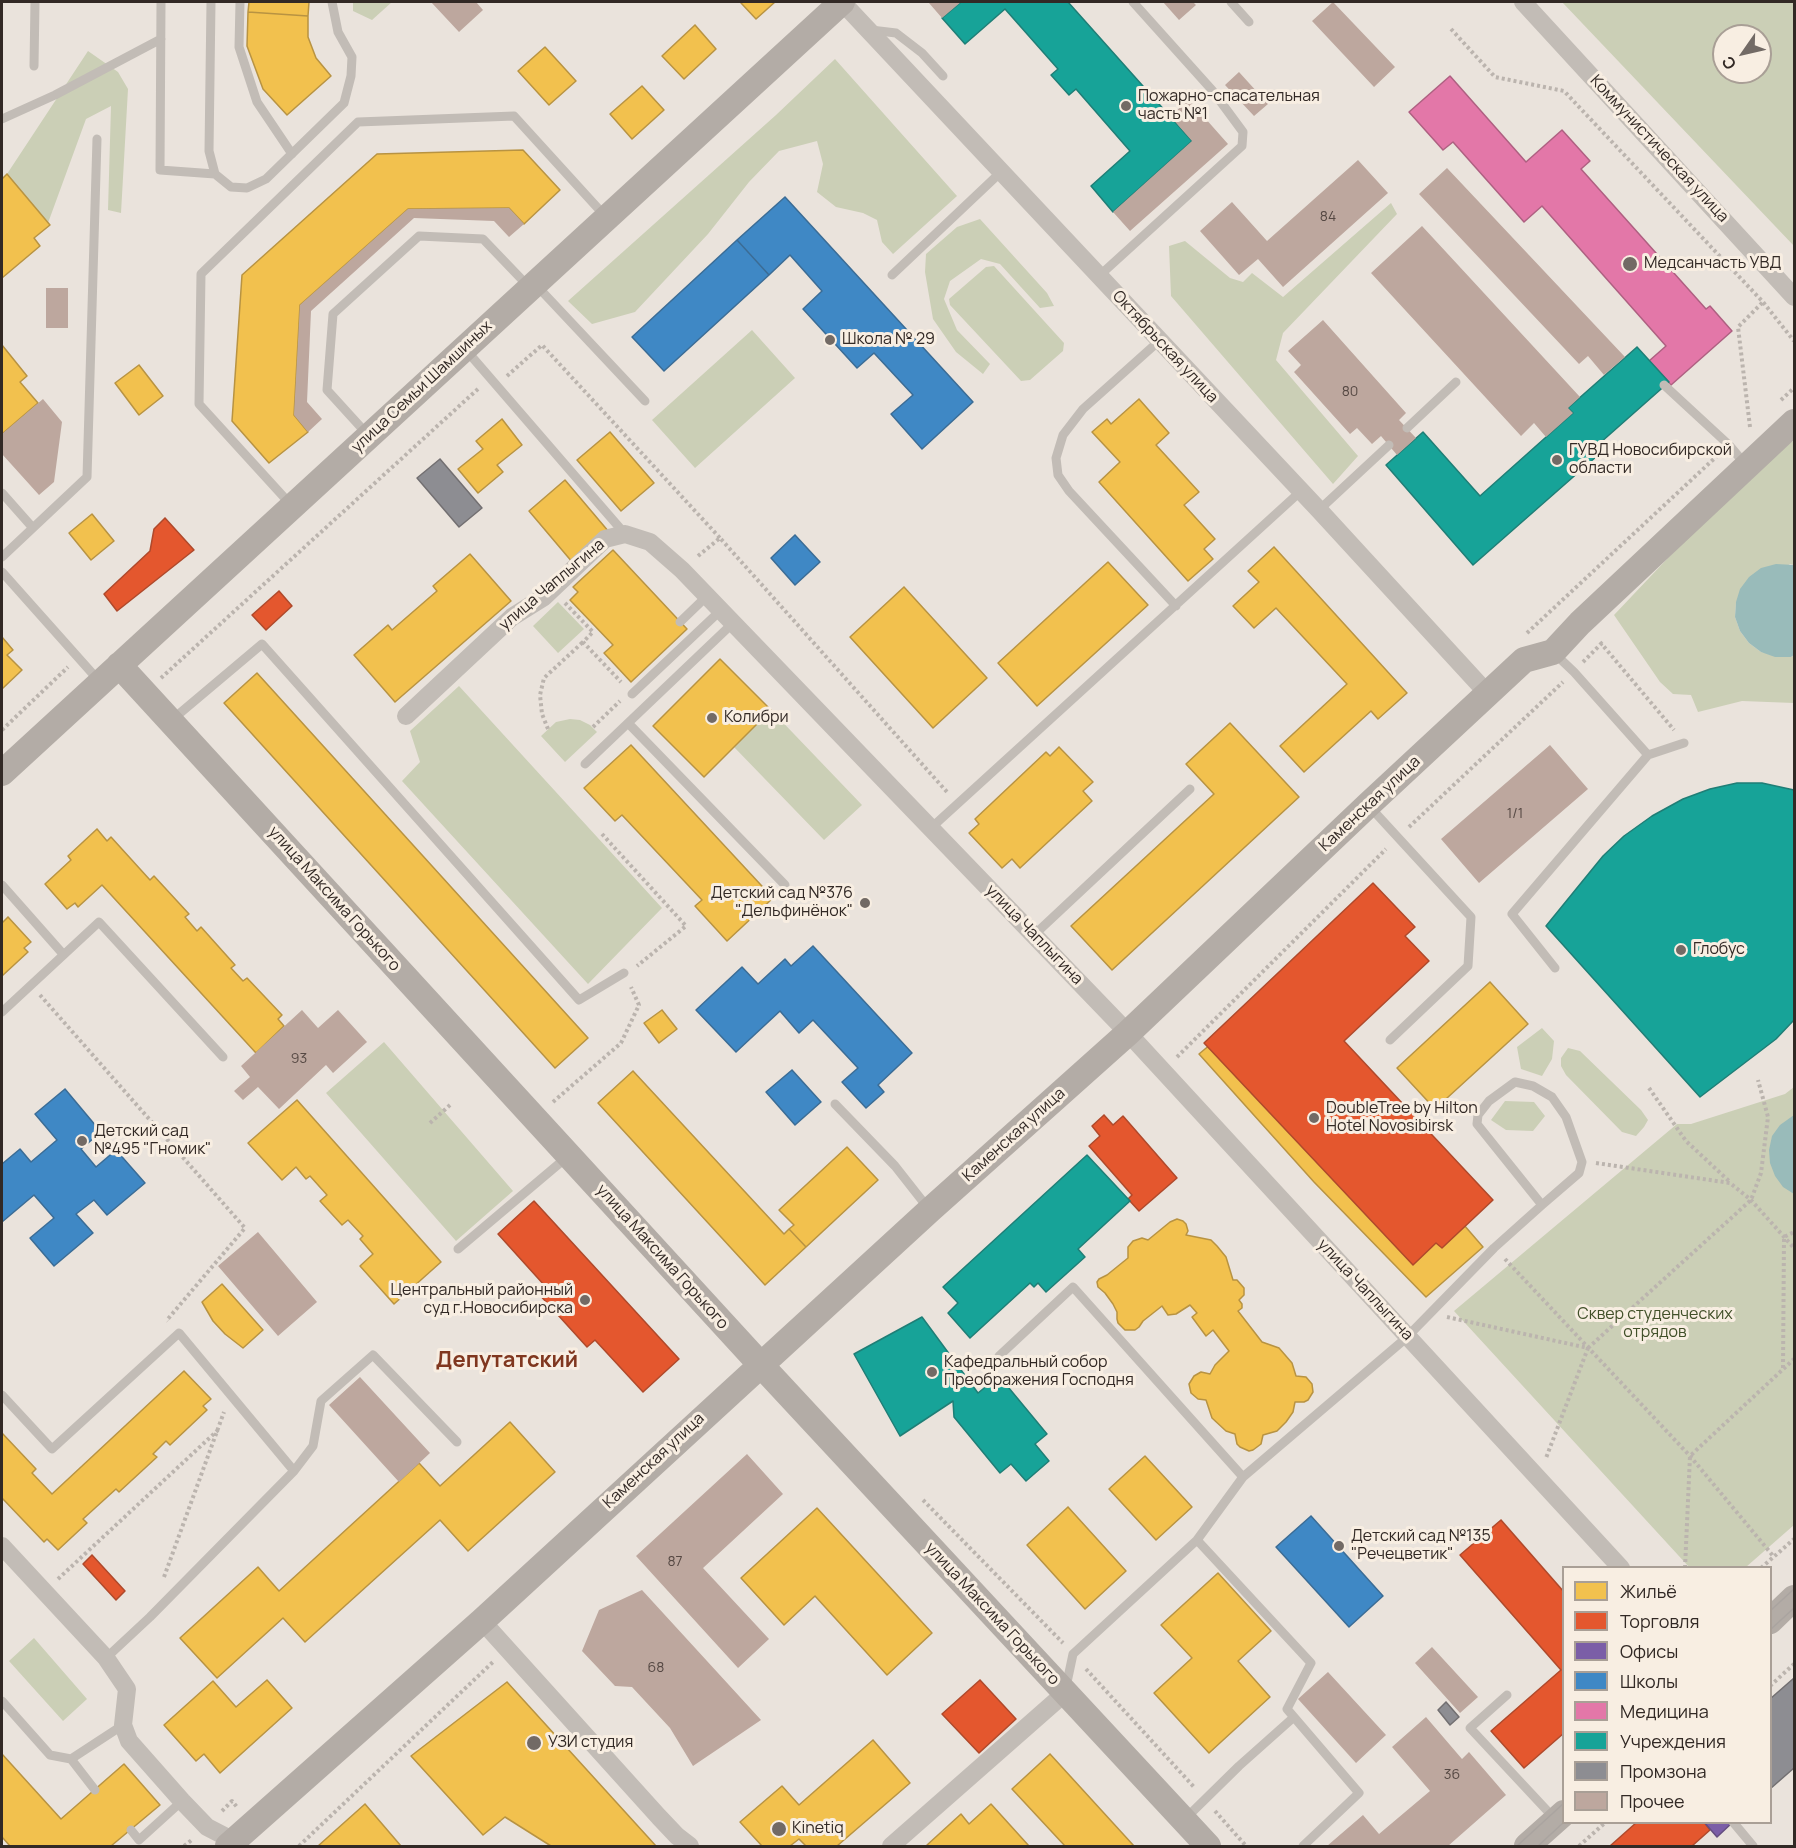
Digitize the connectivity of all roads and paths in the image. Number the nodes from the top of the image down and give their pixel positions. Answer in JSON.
{"nodes":[{"id":1,"x":35,"y":2,"type":"edge"},
{"id":2,"x":161,"y":2,"type":"edge"},
{"id":3,"x":211,"y":2,"type":"edge"},
{"id":4,"x":240,"y":2,"type":"edge"},
{"id":5,"x":332,"y":2,"type":"edge"},
{"id":6,"x":842,"y":2,"type":"edge"},
{"id":7,"x":1133,"y":2,"type":"edge"},
{"id":8,"x":1231,"y":2,"type":"edge"},
{"id":9,"x":1523,"y":2,"type":"edge"},
{"id":10,"x":1249,"y":22,"type":"dead end"},
{"id":11,"x":1451,"y":28,"type":"dead end"},
{"id":12,"x":868,"y":30,"type":"junction"},
{"id":13,"x":161,"y":39,"type":"junction"},
{"id":14,"x":34,"y":66,"type":"dead end"},
{"id":15,"x":943,"y":76,"type":"dead end"},
{"id":16,"x":2,"y":119,"type":"edge"},
{"id":17,"x":97,"y":139,"type":"dead end"},
{"id":18,"x":292,"y":154,"type":"junction"},
{"id":19,"x":1002,"y":171,"type":"junction"},
{"id":20,"x":215,"y":174,"type":"junction"},
{"id":21,"x":606,"y":218,"type":"junction"},
{"id":22,"x":892,"y":275,"type":"dead end"},
{"id":23,"x":1098,"y":276,"type":"junction"},
{"id":24,"x":532,"y":286,"type":"junction"},
{"id":25,"x":1794,"y":297,"type":"edge"},
{"id":26,"x":1763,"y":302,"type":"junction"},
{"id":27,"x":1159,"y":341,"type":"junction"},
{"id":28,"x":1794,"y":341,"type":"edge"},
{"id":29,"x":464,"y":348,"type":"junction"},
{"id":30,"x":1456,"y":382,"type":"dead end"},
{"id":31,"x":496,"y":385,"type":"junction"},
{"id":32,"x":1664,"y":385,"type":"dead end"},
{"id":33,"x":1794,"y":388,"type":"edge"},
{"id":34,"x":645,"y":401,"type":"dead end"},
{"id":35,"x":1777,"y":403,"type":"dead end"},
{"id":36,"x":1759,"y":419,"type":"dead end"},
{"id":37,"x":1794,"y":422,"type":"edge"},
{"id":38,"x":1750,"y":427,"type":"junction"},
{"id":39,"x":1407,"y":428,"type":"dead end"},
{"id":40,"x":369,"y":436,"type":"junction"},
{"id":41,"x":1389,"y":445,"type":"dead end"},
{"id":42,"x":1729,"y":445,"type":"junction"},
{"id":43,"x":1747,"y":466,"type":"junction"},
{"id":44,"x":1301,"y":491,"type":"junction"},
{"id":45,"x":2,"y":493,"type":"edge"},
{"id":46,"x":292,"y":506,"type":"junction"},
{"id":47,"x":1319,"y":510,"type":"junction"},
{"id":48,"x":33,"y":528,"type":"junction"},
{"id":49,"x":625,"y":534,"type":"junction"},
{"id":50,"x":720,"y":538,"type":"junction"},
{"id":51,"x":2,"y":557,"type":"edge"},
{"id":52,"x":682,"y":570,"type":"junction"},
{"id":53,"x":2,"y":572,"type":"edge"},
{"id":54,"x":707,"y":596,"type":"junction"},
{"id":55,"x":565,"y":603,"type":"dead end"},
{"id":56,"x":1176,"y":606,"type":"junction"},
{"id":57,"x":727,"y":616,"type":"junction"},
{"id":58,"x":680,"y":622,"type":"dead end"},
{"id":59,"x":1580,"y":623,"type":"junction"},
{"id":60,"x":1527,"y":633,"type":"dead end"},
{"id":61,"x":583,"y":642,"type":"junction"},
{"id":62,"x":1602,"y":643,"type":"junction"},
{"id":63,"x":1552,"y":652,"type":"junction"},
{"id":64,"x":78,"y":657,"type":"junction"},
{"id":65,"x":119,"y":665,"type":"junction"},
{"id":66,"x":1574,"y":672,"type":"junction"},
{"id":67,"x":100,"y":682,"type":"junction"},
{"id":68,"x":145,"y":693,"type":"junction"},
{"id":69,"x":631,"y":693,"type":"junction"},
{"id":70,"x":1488,"y":694,"type":"junction"},
{"id":71,"x":406,"y":716,"type":"dead end"},
{"id":72,"x":171,"y":721,"type":"junction"},
{"id":73,"x":628,"y":723,"type":"junction"},
{"id":74,"x":592,"y":727,"type":"dead end"},
{"id":75,"x":548,"y":729,"type":"dead end"},
{"id":76,"x":2,"y":730,"type":"edge"},
{"id":77,"x":1684,"y":743,"type":"joint"},
{"id":78,"x":1648,"y":755,"type":"junction"},
{"id":79,"x":585,"y":764,"type":"dead end"},
{"id":80,"x":2,"y":773,"type":"edge"},
{"id":81,"x":1190,"y":789,"type":"dead end"},
{"id":82,"x":958,"y":804,"type":"junction"},
{"id":83,"x":1368,"y":805,"type":"junction"},
{"id":84,"x":931,"y":828,"type":"junction"},
{"id":85,"x":602,"y":834,"type":"dead end"},
{"id":86,"x":1398,"y":837,"type":"junction"},
{"id":87,"x":2,"y":885,"type":"edge"},
{"id":88,"x":785,"y":885,"type":"dead end"},
{"id":89,"x":1034,"y":935,"type":"junction"},
{"id":90,"x":63,"y":954,"type":"junction"},
{"id":91,"x":1555,"y":968,"type":"dead end"},
{"id":92,"x":624,"y":973,"type":"junction"},
{"id":93,"x":31,"y":984,"type":"junction"},
{"id":94,"x":2,"y":1012,"type":"edge"},
{"id":95,"x":1128,"y":1033,"type":"junction"},
{"id":96,"x":1390,"y":1040,"type":"dead end"},
{"id":97,"x":223,"y":1057,"type":"dead end"},
{"id":98,"x":1163,"y":1071,"type":"junction"},
{"id":99,"x":1758,"y":1080,"type":"dead end"},
{"id":100,"x":1649,"y":1088,"type":"dead end"},
{"id":101,"x":835,"y":1104,"type":"dead end"},
{"id":102,"x":450,"y":1105,"type":"dead end"},
{"id":103,"x":535,"y":1118,"type":"junction"},
{"id":104,"x":430,"y":1123,"type":"dead end"},
{"id":105,"x":569,"y":1156,"type":"junction"},
{"id":106,"x":1582,"y":1161,"type":"junction"},
{"id":107,"x":1730,"y":1183,"type":"junction"},
{"id":108,"x":1751,"y":1200,"type":"junction"},
{"id":109,"x":1542,"y":1205,"type":"junction"},
{"id":110,"x":930,"y":1210,"type":"junction"},
{"id":111,"x":1794,"y":1232,"type":"edge"},
{"id":112,"x":1784,"y":1237,"type":"junction"},
{"id":113,"x":1494,"y":1248,"type":"junction"},
{"id":114,"x":1794,"y":1248,"type":"edge"},
{"id":115,"x":458,"y":1250,"type":"dead end"},
{"id":116,"x":1430,"y":1313,"type":"junction"},
{"id":117,"x":179,"y":1334,"type":"junction"},
{"id":118,"x":1407,"y":1336,"type":"junction"},
{"id":119,"x":1588,"y":1348,"type":"junction"},
{"id":120,"x":999,"y":1356,"type":"dead end"},
{"id":121,"x":1794,"y":1359,"type":"edge"},
{"id":122,"x":760,"y":1364,"type":"junction"},
{"id":123,"x":1783,"y":1368,"type":"junction"},
{"id":124,"x":230,"y":1394,"type":"junction"},
{"id":125,"x":2,"y":1395,"type":"edge"},
{"id":126,"x":218,"y":1430,"type":"junction"},
{"id":127,"x":457,"y":1442,"type":"dead end"},
{"id":128,"x":1690,"y":1456,"type":"junction"},
{"id":129,"x":294,"y":1471,"type":"junction"},
{"id":130,"x":1243,"y":1477,"type":"junction"},
{"id":131,"x":1539,"y":1479,"type":"junction"},
{"id":132,"x":916,"y":1493,"type":"dead end"},
{"id":133,"x":1794,"y":1539,"type":"edge"},
{"id":134,"x":1197,"y":1540,"type":"junction"},
{"id":135,"x":2,"y":1546,"type":"edge"},
{"id":136,"x":1774,"y":1557,"type":"junction"},
{"id":137,"x":1619,"y":1566,"type":"edge"},
{"id":138,"x":1685,"y":1566,"type":"edge"},
{"id":139,"x":1763,"y":1566,"type":"edge"},
{"id":140,"x":45,"y":1592,"type":"junction"},
{"id":141,"x":1794,"y":1598,"type":"edge"},
{"id":142,"x":150,"y":1617,"type":"junction"},
{"id":143,"x":1772,"y":1619,"type":"edge"},
{"id":144,"x":482,"y":1620,"type":"junction"},
{"id":145,"x":1073,"y":1654,"type":"junction"},
{"id":146,"x":106,"y":1658,"type":"junction"},
{"id":147,"x":1794,"y":1664,"type":"edge"},
{"id":148,"x":485,"y":1669,"type":"dead end"},
{"id":149,"x":1772,"y":1684,"type":"edge"},
{"id":150,"x":1065,"y":1692,"type":"junction"},
{"id":151,"x":1507,"y":1695,"type":"dead end"},
{"id":152,"x":2,"y":1701,"type":"edge"},
{"id":153,"x":1294,"y":1717,"type":"junction"},
{"id":154,"x":123,"y":1725,"type":"junction"},
{"id":155,"x":71,"y":1759,"type":"junction"},
{"id":156,"x":95,"y":1790,"type":"dead end"},
{"id":157,"x":1205,"y":1799,"type":"junction"},
{"id":158,"x":182,"y":1801,"type":"junction"},
{"id":159,"x":1560,"y":1817,"type":"edge"},
{"id":160,"x":1184,"y":1820,"type":"junction"},
{"id":161,"x":1604,"y":1824,"type":"edge"},
{"id":162,"x":1735,"y":1824,"type":"edge"},
{"id":163,"x":131,"y":1830,"type":"dead end"},
{"id":164,"x":234,"y":1845,"type":"edge"},
{"id":165,"x":299,"y":1846,"type":"edge"},
{"id":166,"x":690,"y":1846,"type":"edge"},
{"id":167,"x":891,"y":1846,"type":"edge"},
{"id":168,"x":1208,"y":1846,"type":"edge"},
{"id":169,"x":1246,"y":1846,"type":"edge"},
{"id":170,"x":1304,"y":1846,"type":"edge"},
{"id":171,"x":1527,"y":1846,"type":"edge"},
{"id":172,"x":1579,"y":1846,"type":"edge"},
{"id":173,"x":1753,"y":1846,"type":"edge"}],
"edges":[{"from":1,"to":14,"type":"lane"},
{"from":2,"to":13,"type":"lane"},
{"from":3,"to":20,"type":"lane"},
{"from":4,"to":18,"type":"lane"},
{"from":5,"to":18,"type":"lane"},
{"from":6,"to":12,"type":"street","name":"Октябрьская улица"},
{"from":6,"to":21,"type":"street","name":"улица Семьи Шамшиных"},
{"from":7,"to":23,"type":"lane"},
{"from":8,"to":10,"type":"lane"},
{"from":9,"to":25,"type":"street","name":"Коммунистическая улица"},
{"from":11,"to":26,"type":"path"},
{"from":12,"to":15,"type":"lane"},
{"from":12,"to":19,"type":"street","name":"Октябрьская улица"},
{"from":13,"to":16,"type":"lane"},
{"from":13,"to":20,"type":"lane"},
{"from":17,"to":48,"type":"lane"},
{"from":18,"to":20,"type":"lane"},
{"from":19,"to":22,"type":"lane"},
{"from":19,"to":23,"type":"street","name":"Октябрьская улица"},
{"from":21,"to":24,"type":"street","name":"улица Семьи Шамшиных"},
{"from":21,"to":46,"type":"lane"},
{"from":23,"to":27,"type":"street","name":"Октябрьская улица"},
{"from":24,"to":29,"type":"street","name":"улица Семьи Шамшиных"},
{"from":24,"to":34,"type":"lane"},
{"from":24,"to":40,"type":"lane"},
{"from":26,"to":28,"type":"path"},
{"from":26,"to":38,"type":"path"},
{"from":27,"to":44,"type":"street","name":"Октябрьская улица"},
{"from":27,"to":56,"type":"lane"},
{"from":29,"to":31,"type":"lane"},
{"from":29,"to":40,"type":"street","name":"улица Семьи Шамшиных"},
{"from":30,"to":39,"type":"lane"},
{"from":31,"to":49,"type":"lane"},
{"from":31,"to":50,"type":"path"},
{"from":31,"to":68,"type":"path"},
{"from":32,"to":42,"type":"lane"},
{"from":33,"to":35,"type":"path"},
{"from":36,"to":38,"type":"path"},
{"from":37,"to":43,"type":"street","name":"Каменская улица"},
{"from":38,"to":42,"type":"path"},
{"from":40,"to":46,"type":"street","name":"улица Семьи Шамшиных"},
{"from":41,"to":47,"type":"lane"},
{"from":42,"to":43,"type":"lane"},
{"from":42,"to":60,"type":"path"},
{"from":43,"to":59,"type":"street","name":"Каменская улица"},
{"from":44,"to":47,"type":"street","name":"Октябрьская улица"},
{"from":44,"to":56,"type":"lane"},
{"from":45,"to":48,"type":"lane"},
{"from":46,"to":65,"type":"street","name":"улица Семьи Шамшиных"},
{"from":47,"to":70,"type":"street","name":"Октябрьская улица"},
{"from":48,"to":51,"type":"lane"},
{"from":49,"to":52,"type":"street","name":"улица Чаплыгина"},
{"from":49,"to":71,"type":"street","name":"улица Чаплыгина"},
{"from":50,"to":52,"type":"path"},
{"from":50,"to":82,"type":"path"},
{"from":52,"to":54,"type":"street","name":"улица Чаплыгина"},
{"from":53,"to":64,"type":"lane"},
{"from":54,"to":57,"type":"street","name":"улица Чаплыгина"},
{"from":54,"to":58,"type":"lane"},
{"from":55,"to":61,"type":"path"},
{"from":56,"to":82,"type":"lane"},
{"from":57,"to":69,"type":"lane"},
{"from":57,"to":73,"type":"lane"},
{"from":57,"to":84,"type":"street","name":"улица Чаплыгина"},
{"from":59,"to":62,"type":"path"},
{"from":59,"to":63,"type":"street","name":"Каменская улица"},
{"from":61,"to":69,"type":"path"},
{"from":61,"to":75,"type":"path"},
{"from":62,"to":66,"type":"path"},
{"from":62,"to":77,"type":"path"},
{"from":63,"to":66,"type":"lane"},
{"from":63,"to":70,"type":"street","name":"Каменская улица"},
{"from":64,"to":67,"type":"lane"},
{"from":64,"to":76,"type":"path"},
{"from":65,"to":67,"type":"street","name":"улица Семьи Шамшиных"},
{"from":65,"to":68,"type":"street","name":"улица Максима Горького"},
{"from":66,"to":78,"type":"lane"},
{"from":66,"to":86,"type":"path"},
{"from":67,"to":80,"type":"street","name":"улица Семьи Шамшиных"},
{"from":68,"to":72,"type":"street","name":"улица Максима Горького"},
{"from":69,"to":74,"type":"path"},
{"from":70,"to":83,"type":"street","name":"Каменская улица"},
{"from":72,"to":92,"type":"lane"},
{"from":72,"to":103,"type":"street","name":"улица Максима Горького"},
{"from":73,"to":79,"type":"lane"},
{"from":73,"to":88,"type":"lane"},
{"from":77,"to":78,"type":"lane"},
{"from":78,"to":91,"type":"lane"},
{"from":81,"to":89,"type":"lane"},
{"from":82,"to":84,"type":"lane"},
{"from":83,"to":86,"type":"lane"},
{"from":83,"to":95,"type":"street","name":"Каменская улица"},
{"from":84,"to":89,"type":"street","name":"улица Чаплыгина"},
{"from":85,"to":92,"type":"path"},
{"from":86,"to":96,"type":"lane"},
{"from":86,"to":98,"type":"path"},
{"from":87,"to":90,"type":"lane"},
{"from":89,"to":95,"type":"street","name":"улица Чаплыгина"},
{"from":90,"to":93,"type":"lane"},
{"from":90,"to":97,"type":"lane"},
{"from":92,"to":103,"type":"path"},
{"from":93,"to":94,"type":"lane"},
{"from":93,"to":117,"type":"path"},
{"from":95,"to":98,"type":"street","name":"улица Чаплыгина"},
{"from":95,"to":110,"type":"street","name":"Каменская улица"},
{"from":98,"to":118,"type":"street","name":"улица Чаплыгина"},
{"from":99,"to":108,"type":"path"},
{"from":100,"to":107,"type":"path"},
{"from":101,"to":110,"type":"lane"},
{"from":102,"to":104,"type":"path"},
{"from":103,"to":105,"type":"street","name":"улица Максима Горького"},
{"from":105,"to":115,"type":"lane"},
{"from":105,"to":122,"type":"street","name":"улица Максима Горького"},
{"from":106,"to":107,"type":"path"},
{"from":106,"to":109,"type":"lane"},
{"from":106,"to":109,"type":"lane"},
{"from":107,"to":108,"type":"path"},
{"from":108,"to":112,"type":"path"},
{"from":108,"to":119,"type":"path"},
{"from":109,"to":113,"type":"lane"},
{"from":110,"to":122,"type":"street","name":"Каменская улица"},
{"from":111,"to":112,"type":"path"},
{"from":112,"to":114,"type":"path"},
{"from":112,"to":123,"type":"path"},
{"from":113,"to":116,"type":"lane"},
{"from":113,"to":119,"type":"path"},
{"from":116,"to":118,"type":"lane"},
{"from":116,"to":119,"type":"path"},
{"from":117,"to":124,"type":"lane"},
{"from":117,"to":125,"type":"lane"},
{"from":118,"to":130,"type":"lane"},
{"from":118,"to":131,"type":"street","name":"улица Чаплыгина"},
{"from":119,"to":128,"type":"path"},
{"from":119,"to":131,"type":"path"},
{"from":120,"to":130,"type":"lane"},
{"from":121,"to":123,"type":"path"},
{"from":122,"to":144,"type":"street","name":"Каменская улица"},
{"from":122,"to":150,"type":"street","name":"улица Максима Горького"},
{"from":123,"to":128,"type":"path"},
{"from":124,"to":126,"type":"path"},
{"from":124,"to":129,"type":"lane"},
{"from":126,"to":140,"type":"path"},
{"from":126,"to":142,"type":"path"},
{"from":127,"to":129,"type":"lane"},
{"from":128,"to":136,"type":"path"},
{"from":128,"to":138,"type":"path"},
{"from":129,"to":142,"type":"lane"},
{"from":130,"to":134,"type":"lane"},
{"from":131,"to":137,"type":"street","name":"улица Чаплыгина"},
{"from":132,"to":145,"type":"path"},
{"from":133,"to":136,"type":"path"},
{"from":134,"to":145,"type":"lane"},
{"from":134,"to":153,"type":"lane"},
{"from":135,"to":140,"type":"street"},
{"from":136,"to":139,"type":"path"},
{"from":140,"to":146,"type":"street"},
{"from":141,"to":143,"type":"street"},
{"from":142,"to":146,"type":"lane"},
{"from":144,"to":164,"type":"street","name":"Каменская улица"},
{"from":144,"to":166,"type":"street"},
{"from":145,"to":150,"type":"lane"},
{"from":145,"to":157,"type":"path"},
{"from":146,"to":154,"type":"street"},
{"from":147,"to":149,"type":"path"},
{"from":148,"to":165,"type":"path"},
{"from":150,"to":160,"type":"street","name":"улица Максима Горького"},
{"from":150,"to":167,"type":"street"},
{"from":151,"to":159,"type":"lane"},
{"from":152,"to":155,"type":"lane"},
{"from":153,"to":157,"type":"lane"},
{"from":153,"to":170,"type":"lane"},
{"from":154,"to":155,"type":"lane"},
{"from":154,"to":158,"type":"street"},
{"from":155,"to":156,"type":"lane"},
{"from":157,"to":160,"type":"lane"},
{"from":157,"to":169,"type":"path"},
{"from":158,"to":163,"type":"lane"},
{"from":158,"to":164,"type":"street"},
{"from":159,"to":171,"type":"street"},
{"from":160,"to":168,"type":"street","name":"улица Максима Горького"},
{"from":161,"to":172,"type":"path"},
{"from":162,"to":173,"type":"lane"}]}
